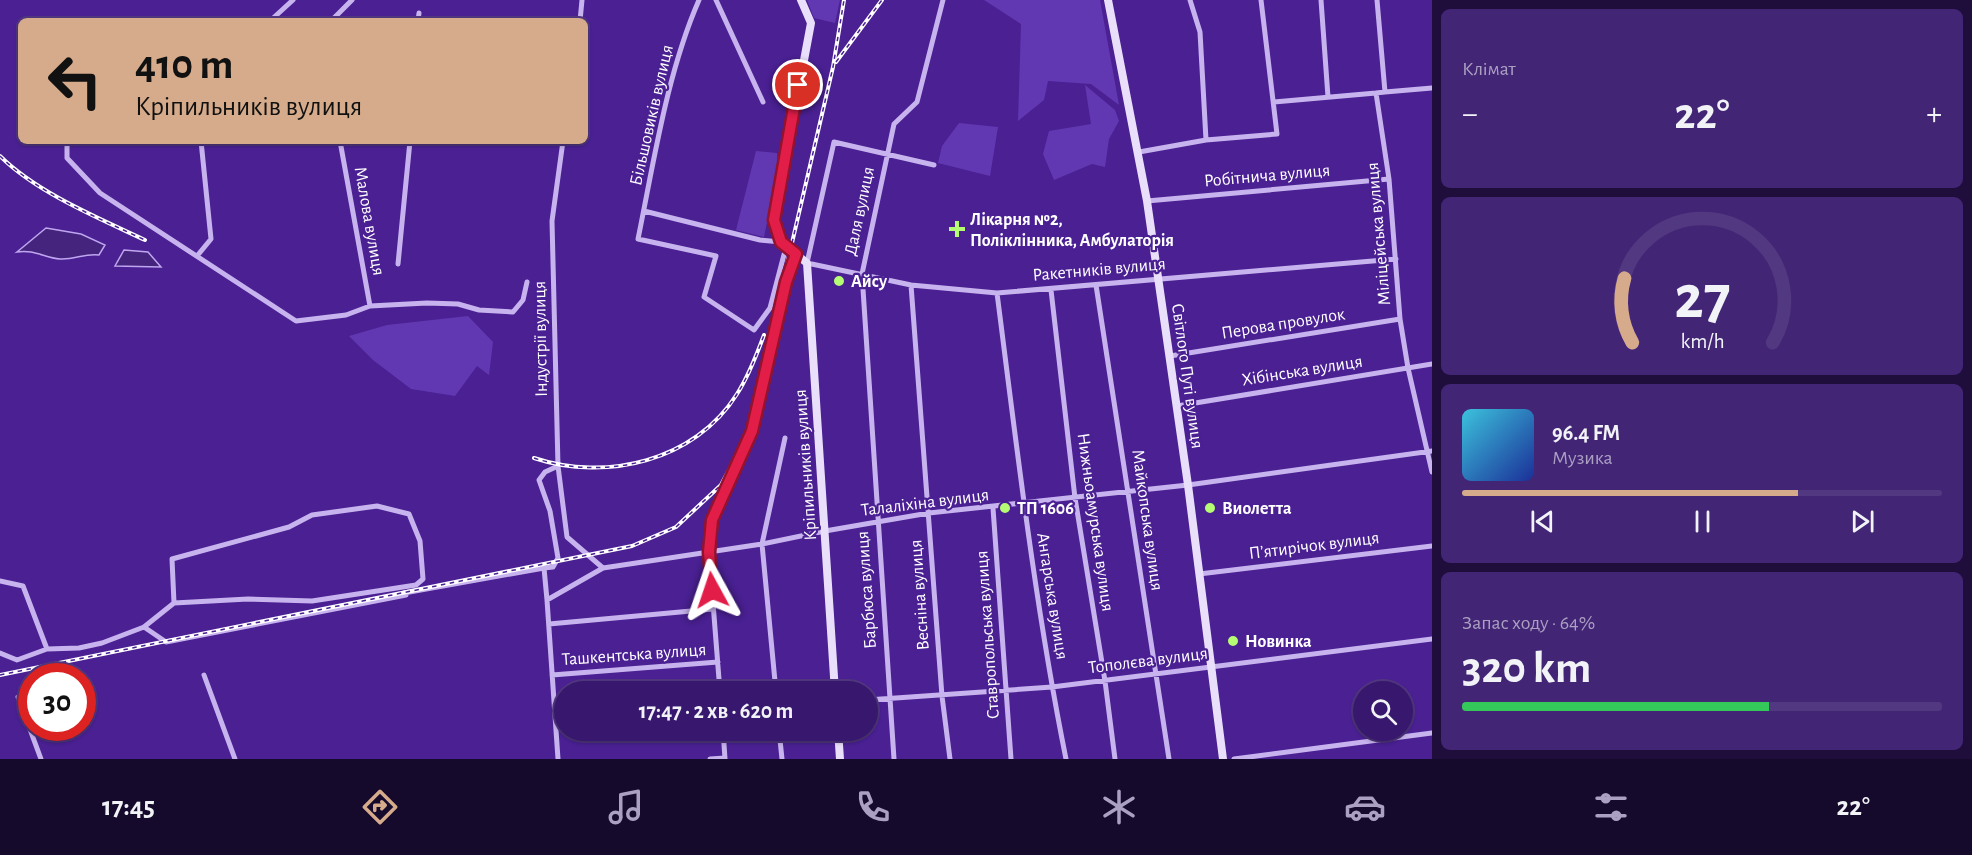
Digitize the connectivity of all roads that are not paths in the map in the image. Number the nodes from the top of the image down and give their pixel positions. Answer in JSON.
{"nodes":[{"id":1,"x":293,"y":0,"type":"edge"},
{"id":2,"x":352,"y":0,"type":"edge"},
{"id":3,"x":582,"y":0,"type":"edge"},
{"id":4,"x":699,"y":0,"type":"edge"},
{"id":5,"x":716,"y":0,"type":"edge"},
{"id":6,"x":801,"y":0,"type":"edge"},
{"id":7,"x":943,"y":0,"type":"edge"},
{"id":8,"x":1108,"y":0,"type":"edge"},
{"id":9,"x":1190,"y":0,"type":"edge"},
{"id":10,"x":1261,"y":0,"type":"edge"},
{"id":11,"x":1321,"y":0,"type":"edge"},
{"id":12,"x":1377,"y":0,"type":"edge"},
{"id":13,"x":419,"y":13,"type":"dead end"},
{"id":14,"x":273,"y":18,"type":"edge"},
{"id":15,"x":334,"y":18,"type":"edge"},
{"id":16,"x":418,"y":18,"type":"edge"},
{"id":17,"x":580,"y":18,"type":"edge"},
{"id":18,"x":1432,"y":88,"type":"edge"},
{"id":19,"x":1385,"y":92,"type":"junction"},
{"id":20,"x":1376,"y":93,"type":"junction"},
{"id":21,"x":1328,"y":97,"type":"junction"},
{"id":22,"x":763,"y":102,"type":"dead end"},
{"id":23,"x":1274,"y":102,"type":"junction"},
{"id":24,"x":1206,"y":140,"type":"junction"},
{"id":25,"x":67,"y":144,"type":"edge"},
{"id":26,"x":201,"y":144,"type":"edge"},
{"id":27,"x":341,"y":144,"type":"edge"},
{"id":28,"x":410,"y":144,"type":"edge"},
{"id":29,"x":563,"y":144,"type":"edge"},
{"id":30,"x":1139,"y":152,"type":"junction"},
{"id":31,"x":887,"y":154,"type":"junction"},
{"id":32,"x":934,"y":165,"type":"dead end"},
{"id":33,"x":1389,"y":179,"type":"junction"},
{"id":34,"x":1147,"y":201,"type":"junction"},
{"id":35,"x":644,"y":211,"type":"junction"},
{"id":36,"x":783,"y":244,"type":"junction"},
{"id":37,"x":796,"y":254,"type":"junction"},
{"id":38,"x":197,"y":256,"type":"junction"},
{"id":39,"x":1396,"y":259,"type":"junction"},
{"id":40,"x":807,"y":263,"type":"junction"},
{"id":41,"x":398,"y":264,"type":"dead end"},
{"id":42,"x":862,"y":274,"type":"junction"},
{"id":43,"x":1159,"y":279,"type":"junction"},
{"id":44,"x":527,"y":282,"type":"dead end"},
{"id":45,"x":911,"y":285,"type":"junction"},
{"id":46,"x":1096,"y":285,"type":"junction"},
{"id":47,"x":1052,"y":290,"type":"junction"},
{"id":48,"x":997,"y":293,"type":"junction"},
{"id":49,"x":370,"y":306,"type":"junction"},
{"id":50,"x":1400,"y":319,"type":"junction"},
{"id":51,"x":1170,"y":356,"type":"junction"},
{"id":52,"x":1432,"y":364,"type":"edge"},
{"id":53,"x":1408,"y":368,"type":"junction"},
{"id":54,"x":1177,"y":406,"type":"junction"},
{"id":55,"x":785,"y":438,"type":"dead end"},
{"id":56,"x":1429,"y":451,"type":"edge"},
{"id":57,"x":558,"y":466,"type":"junction"},
{"id":58,"x":1432,"y":472,"type":"edge"},
{"id":59,"x":1188,"y":485,"type":"junction"},
{"id":60,"x":1130,"y":490,"type":"junction"},
{"id":61,"x":1075,"y":498,"type":"junction"},
{"id":62,"x":1024,"y":503,"type":"junction"},
{"id":63,"x":993,"y":508,"type":"junction"},
{"id":64,"x":929,"y":513,"type":"junction"},
{"id":65,"x":876,"y":523,"type":"junction"},
{"id":66,"x":825,"y":531,"type":"junction"},
{"id":67,"x":762,"y":544,"type":"junction"},
{"id":68,"x":1432,"y":546,"type":"edge"},
{"id":69,"x":709,"y":552,"type":"junction"},
{"id":70,"x":544,"y":568,"type":"junction"},
{"id":71,"x":603,"y":568,"type":"junction"},
{"id":72,"x":1199,"y":574,"type":"junction"},
{"id":73,"x":0,"y":581,"type":"edge"},
{"id":74,"x":399,"y":587,"type":"junction"},
{"id":75,"x":406,"y":595,"type":"junction"},
{"id":76,"x":547,"y":600,"type":"junction"},
{"id":77,"x":174,"y":603,"type":"junction"},
{"id":78,"x":713,"y":609,"type":"junction"},
{"id":79,"x":549,"y":624,"type":"junction"},
{"id":80,"x":144,"y":627,"type":"junction"},
{"id":81,"x":1432,"y":639,"type":"edge"},
{"id":82,"x":47,"y":649,"type":"junction"},
{"id":83,"x":0,"y":653,"type":"edge"},
{"id":84,"x":718,"y":662,"type":"junction"},
{"id":85,"x":1211,"y":668,"type":"junction"},
{"id":86,"x":1155,"y":674,"type":"junction"},
{"id":87,"x":204,"y":675,"type":"dead end"},
{"id":88,"x":552,"y":675,"type":"junction"},
{"id":89,"x":719,"y":681,"type":"edge"},
{"id":90,"x":775,"y":681,"type":"edge"},
{"id":91,"x":834,"y":681,"type":"edge"},
{"id":92,"x":1105,"y":681,"type":"junction"},
{"id":93,"x":1052,"y":687,"type":"junction"},
{"id":94,"x":1005,"y":691,"type":"junction"},
{"id":95,"x":942,"y":696,"type":"junction"},
{"id":96,"x":889,"y":699,"type":"junction"},
{"id":97,"x":878,"y":700,"type":"edge"},
{"id":98,"x":554,"y":703,"type":"edge"},
{"id":99,"x":1432,"y":733,"type":"edge"},
{"id":100,"x":34,"y":741,"type":"edge"},
{"id":101,"x":557,"y":741,"type":"edge"},
{"id":102,"x":724,"y":741,"type":"edge"},
{"id":103,"x":781,"y":741,"type":"edge"},
{"id":104,"x":839,"y":741,"type":"edge"},
{"id":105,"x":725,"y":758,"type":"edge"},
{"id":106,"x":41,"y":759,"type":"edge"},
{"id":107,"x":235,"y":759,"type":"edge"},
{"id":108,"x":558,"y":759,"type":"edge"},
{"id":109,"x":710,"y":759,"type":"edge"},
{"id":110,"x":782,"y":759,"type":"edge"},
{"id":111,"x":840,"y":759,"type":"edge"},
{"id":112,"x":894,"y":759,"type":"edge"},
{"id":113,"x":950,"y":759,"type":"edge"},
{"id":114,"x":1011,"y":759,"type":"edge"},
{"id":115,"x":1065,"y":759,"type":"edge"},
{"id":116,"x":1114,"y":759,"type":"edge"},
{"id":117,"x":1169,"y":759,"type":"edge"},
{"id":118,"x":1223,"y":759,"type":"edge"},
{"id":119,"x":1234,"y":759,"type":"edge"}],
"edges":[{"from":1,"to":14,"type":"street"},
{"from":2,"to":15,"type":"street"},
{"from":3,"to":17,"type":"street"},
{"from":4,"to":35,"type":"street","name":"Більшовиків вулиця"},
{"from":5,"to":22,"type":"street"},
{"from":6,"to":36,"type":"main road"},
{"from":7,"to":31,"type":"street","name":"Даля вулиця"},
{"from":8,"to":30,"type":"main road","name":"Світлого Путі вулиця"},
{"from":9,"to":24,"type":"street"},
{"from":10,"to":23,"type":"street"},
{"from":11,"to":21,"type":"street"},
{"from":12,"to":19,"type":"street"},
{"from":13,"to":16,"type":"street"},
{"from":18,"to":19,"type":"street"},
{"from":19,"to":20,"type":"street"},
{"from":20,"to":21,"type":"street"},
{"from":20,"to":33,"type":"street","name":"Міліцейська вулиця"},
{"from":21,"to":23,"type":"street"},
{"from":23,"to":24,"type":"street"},
{"from":24,"to":30,"type":"street"},
{"from":25,"to":38,"type":"street"},
{"from":26,"to":38,"type":"street"},
{"from":27,"to":49,"type":"street","name":"Малова вулиця"},
{"from":28,"to":41,"type":"street"},
{"from":29,"to":57,"type":"street","name":"Індустрії вулиця"},
{"from":30,"to":34,"type":"main road","name":"Світлого Путі вулиця"},
{"from":31,"to":32,"type":"street","name":"Даля вулиця"},
{"from":31,"to":40,"type":"street","name":"Даля вулиця"},
{"from":31,"to":42,"type":"street","name":"Даля вулиця"},
{"from":33,"to":34,"type":"street","name":"Робітнича вулиця"},
{"from":33,"to":39,"type":"street","name":"Міліцейська вулиця"},
{"from":34,"to":43,"type":"main road","name":"Світлого Путі вулиця"},
{"from":35,"to":36,"type":"street"},
{"from":35,"to":36,"type":"street","name":"Більшовиків вулиця"},
{"from":36,"to":37,"type":"main road"},
{"from":37,"to":40,"type":"main road"},
{"from":37,"to":69,"type":"street"},
{"from":38,"to":49,"type":"street"},
{"from":39,"to":43,"type":"street","name":"Ракетників вулиця"},
{"from":39,"to":50,"type":"street","name":"Міліцейська вулиця"},
{"from":40,"to":42,"type":"street","name":"Ракетників вулиця"},
{"from":40,"to":66,"type":"main road","name":"Кріпильників вулиця"},
{"from":42,"to":45,"type":"street","name":"Ракетників вулиця"},
{"from":42,"to":65,"type":"street","name":"Барбюса вулиця"},
{"from":43,"to":46,"type":"street","name":"Ракетників вулиця"},
{"from":43,"to":51,"type":"main road","name":"Світлого Путі вулиця"},
{"from":44,"to":49,"type":"street"},
{"from":45,"to":48,"type":"street","name":"Ракетників вулиця"},
{"from":45,"to":64,"type":"street","name":"Весніна вулиця"},
{"from":46,"to":47,"type":"street","name":"Ракетників вулиця"},
{"from":46,"to":60,"type":"street","name":"Майкопська вулиця"},
{"from":47,"to":48,"type":"street","name":"Ракетників вулиця"},
{"from":47,"to":61,"type":"street","name":"Нижньоамурська вулиця"},
{"from":48,"to":62,"type":"street","name":"Ангарська вулиця"},
{"from":50,"to":51,"type":"street","name":"Перова провулок"},
{"from":50,"to":53,"type":"street","name":"Міліцейська вулиця"},
{"from":51,"to":54,"type":"main road","name":"Світлого Путі вулиця"},
{"from":52,"to":53,"type":"street","name":"Хібінська вулиця"},
{"from":53,"to":54,"type":"street","name":"Хібінська вулиця"},
{"from":53,"to":56,"type":"street","name":"Міліцейська вулиця"},
{"from":54,"to":59,"type":"main road","name":"Світлого Путі вулиця"},
{"from":55,"to":67,"type":"street"},
{"from":56,"to":58,"type":"street","name":"Міліцейська вулиця"},
{"from":56,"to":59,"type":"street","name":"Талаліхіна вулиця"},
{"from":57,"to":70,"type":"street"},
{"from":57,"to":71,"type":"street","name":"Індустрії вулиця"},
{"from":59,"to":60,"type":"street","name":"Талаліхіна вулиця"},
{"from":59,"to":72,"type":"main road","name":"Світлого Путі вулиця"},
{"from":60,"to":61,"type":"street","name":"Талаліхіна вулиця"},
{"from":60,"to":86,"type":"street","name":"Майкопська вулиця"},
{"from":61,"to":62,"type":"street","name":"Талаліхіна вулиця"},
{"from":61,"to":92,"type":"street","name":"Нижньоамурська вулиця"},
{"from":62,"to":63,"type":"street","name":"Талаліхіна вулиця"},
{"from":62,"to":93,"type":"street","name":"Ангарська вулиця"},
{"from":63,"to":64,"type":"street","name":"Талаліхіна вулиця"},
{"from":63,"to":94,"type":"street","name":"Ставропольська вулиця"},
{"from":64,"to":65,"type":"street","name":"Талаліхіна вулиця"},
{"from":64,"to":95,"type":"street","name":"Весніна вулиця"},
{"from":65,"to":66,"type":"street","name":"Талаліхіна вулиця"},
{"from":65,"to":96,"type":"street","name":"Барбюса вулиця"},
{"from":66,"to":67,"type":"street","name":"Талаліхіна вулиця"},
{"from":66,"to":91,"type":"main road","name":"Кріпильників вулиця"},
{"from":67,"to":69,"type":"street","name":"Талаліхіна вулиця"},
{"from":67,"to":90,"type":"street"},
{"from":68,"to":72,"type":"street","name":"П’ятирічок вулиця"},
{"from":69,"to":71,"type":"street","name":"Талаліхіна вулиця"},
{"from":69,"to":78,"type":"street"},
{"from":70,"to":75,"type":"street"},
{"from":70,"to":76,"type":"street"},
{"from":71,"to":76,"type":"street"},
{"from":72,"to":85,"type":"main road","name":"Світлого Путі вулиця"},
{"from":73,"to":82,"type":"street"},
{"from":74,"to":75,"type":"street"},
{"from":74,"to":77,"type":"street"},
{"from":74,"to":77,"type":"street"},
{"from":75,"to":80,"type":"street"},
{"from":76,"to":79,"type":"street"},
{"from":77,"to":80,"type":"street"},
{"from":78,"to":79,"type":"street"},
{"from":78,"to":84,"type":"street"},
{"from":79,"to":88,"type":"street"},
{"from":80,"to":82,"type":"street"},
{"from":81,"to":85,"type":"street","name":"Тополєва вулиця"},
{"from":82,"to":83,"type":"street"},
{"from":84,"to":88,"type":"street","name":"Ташкентська вулиця"},
{"from":84,"to":89,"type":"street"},
{"from":85,"to":86,"type":"street","name":"Тополєва вулиця"},
{"from":85,"to":118,"type":"main road","name":"Світлого Путі вулиця"},
{"from":86,"to":92,"type":"street","name":"Тополєва вулиця"},
{"from":86,"to":117,"type":"street","name":"Майкопська вулиця"},
{"from":87,"to":107,"type":"street"},
{"from":88,"to":98,"type":"street"},
{"from":92,"to":93,"type":"street","name":"Тополєва вулиця"},
{"from":92,"to":116,"type":"street","name":"Нижньоамурська вулиця"},
{"from":93,"to":94,"type":"street","name":"Тополєва вулиця"},
{"from":93,"to":115,"type":"street","name":"Ангарська вулиця"},
{"from":94,"to":95,"type":"street","name":"Тополєва вулиця"},
{"from":94,"to":114,"type":"street","name":"Ставропольська вулиця"},
{"from":95,"to":96,"type":"street","name":"Тополєва вулиця"},
{"from":95,"to":113,"type":"street","name":"Весніна вулиця"},
{"from":96,"to":97,"type":"street","name":"Тополєва вулиця"},
{"from":96,"to":112,"type":"street","name":"Барбюса вулиця"},
{"from":99,"to":119,"type":"street"},
{"from":100,"to":106,"type":"street"},
{"from":101,"to":108,"type":"street"},
{"from":102,"to":105,"type":"street"},
{"from":103,"to":110,"type":"street"},
{"from":104,"to":111,"type":"main road"},
{"from":105,"to":109,"type":"street"}]}
